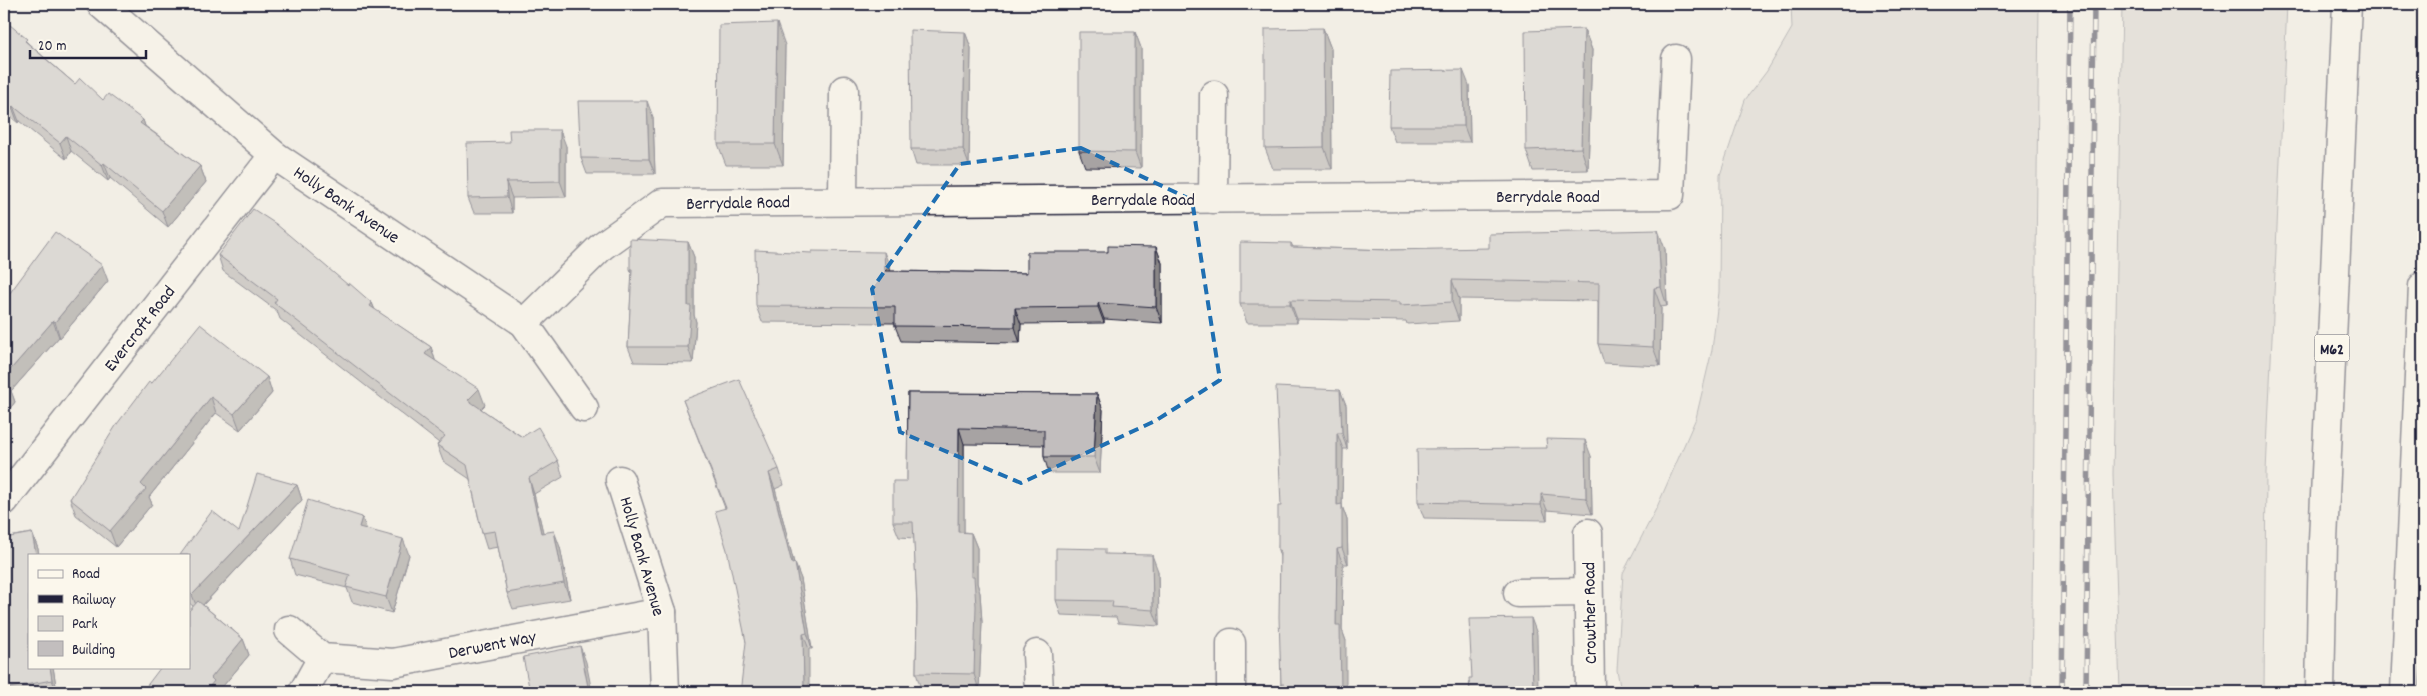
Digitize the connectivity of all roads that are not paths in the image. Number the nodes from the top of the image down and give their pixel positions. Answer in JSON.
{"nodes":[{"id":1,"x":101,"y":4,"type":"edge"},
{"id":2,"x":2347,"y":4,"type":"edge"},
{"id":3,"x":1676,"y":59,"type":"dead end"},
{"id":4,"x":844,"y":90,"type":"dead end"},
{"id":5,"x":1214,"y":95,"type":"dead end"},
{"id":6,"x":274,"y":155,"type":"junction"},
{"id":7,"x":1213,"y":199,"type":"junction"},
{"id":8,"x":843,"y":201,"type":"junction"},
{"id":9,"x":2423,"y":286,"type":"edge"},
{"id":10,"x":524,"y":323,"type":"junction"},
{"id":11,"x":584,"y":408,"type":"dead end"},
{"id":12,"x":620,"y":480,"type":"dead end"},
{"id":13,"x":4,"y":501,"type":"edge"},
{"id":14,"x":1588,"y":534,"type":"dead end"},
{"id":15,"x":1588,"y":592,"type":"junction"},
{"id":16,"x":1518,"y":593,"type":"dead end"},
{"id":17,"x":662,"y":612,"type":"junction"},
{"id":18,"x":289,"y":630,"type":"dead end"},
{"id":19,"x":1231,"y":643,"type":"dead end"},
{"id":20,"x":1038,"y":654,"type":"dead end"},
{"id":21,"x":322,"y":658,"type":"junction"},
{"id":22,"x":302,"y":692,"type":"edge"},
{"id":23,"x":665,"y":692,"type":"edge"},
{"id":24,"x":1039,"y":692,"type":"edge"},
{"id":25,"x":1230,"y":692,"type":"edge"},
{"id":26,"x":1590,"y":692,"type":"edge"},
{"id":27,"x":2320,"y":692,"type":"edge"},
{"id":28,"x":2405,"y":692,"type":"edge"}],
"edges":[{"from":1,"to":6,"type":"main road","name":"Holly Bank Avenue"},
{"from":2,"to":27,"type":"main road","number":"M62"},
{"from":3,"to":7,"type":"main road","name":"Berrydale Road"},
{"from":4,"to":8,"type":"main road"},
{"from":5,"to":7,"type":"main road"},
{"from":6,"to":10,"type":"main road","name":"Holly Bank Avenue"},
{"from":6,"to":13,"type":"main road","name":"Evercroft Road"},
{"from":7,"to":8,"type":"main road","name":"Berrydale Road"},
{"from":8,"to":10,"type":"main road","name":"Berrydale Road"},
{"from":9,"to":28,"type":"main road"},
{"from":10,"to":11,"type":"main road","name":"Holly Bank Avenue"},
{"from":12,"to":17,"type":"main road","name":"Holly Bank Avenue"},
{"from":14,"to":15,"type":"main road","name":"Crowther Road"},
{"from":15,"to":16,"type":"main road"},
{"from":15,"to":26,"type":"main road","name":"Crowther Road"},
{"from":17,"to":21,"type":"main road","name":"Derwent Way"},
{"from":17,"to":23,"type":"main road","name":"Holly Bank Avenue"},
{"from":18,"to":21,"type":"main road"},
{"from":19,"to":25,"type":"main road"},
{"from":20,"to":24,"type":"main road"},
{"from":21,"to":22,"type":"main road"}]}
